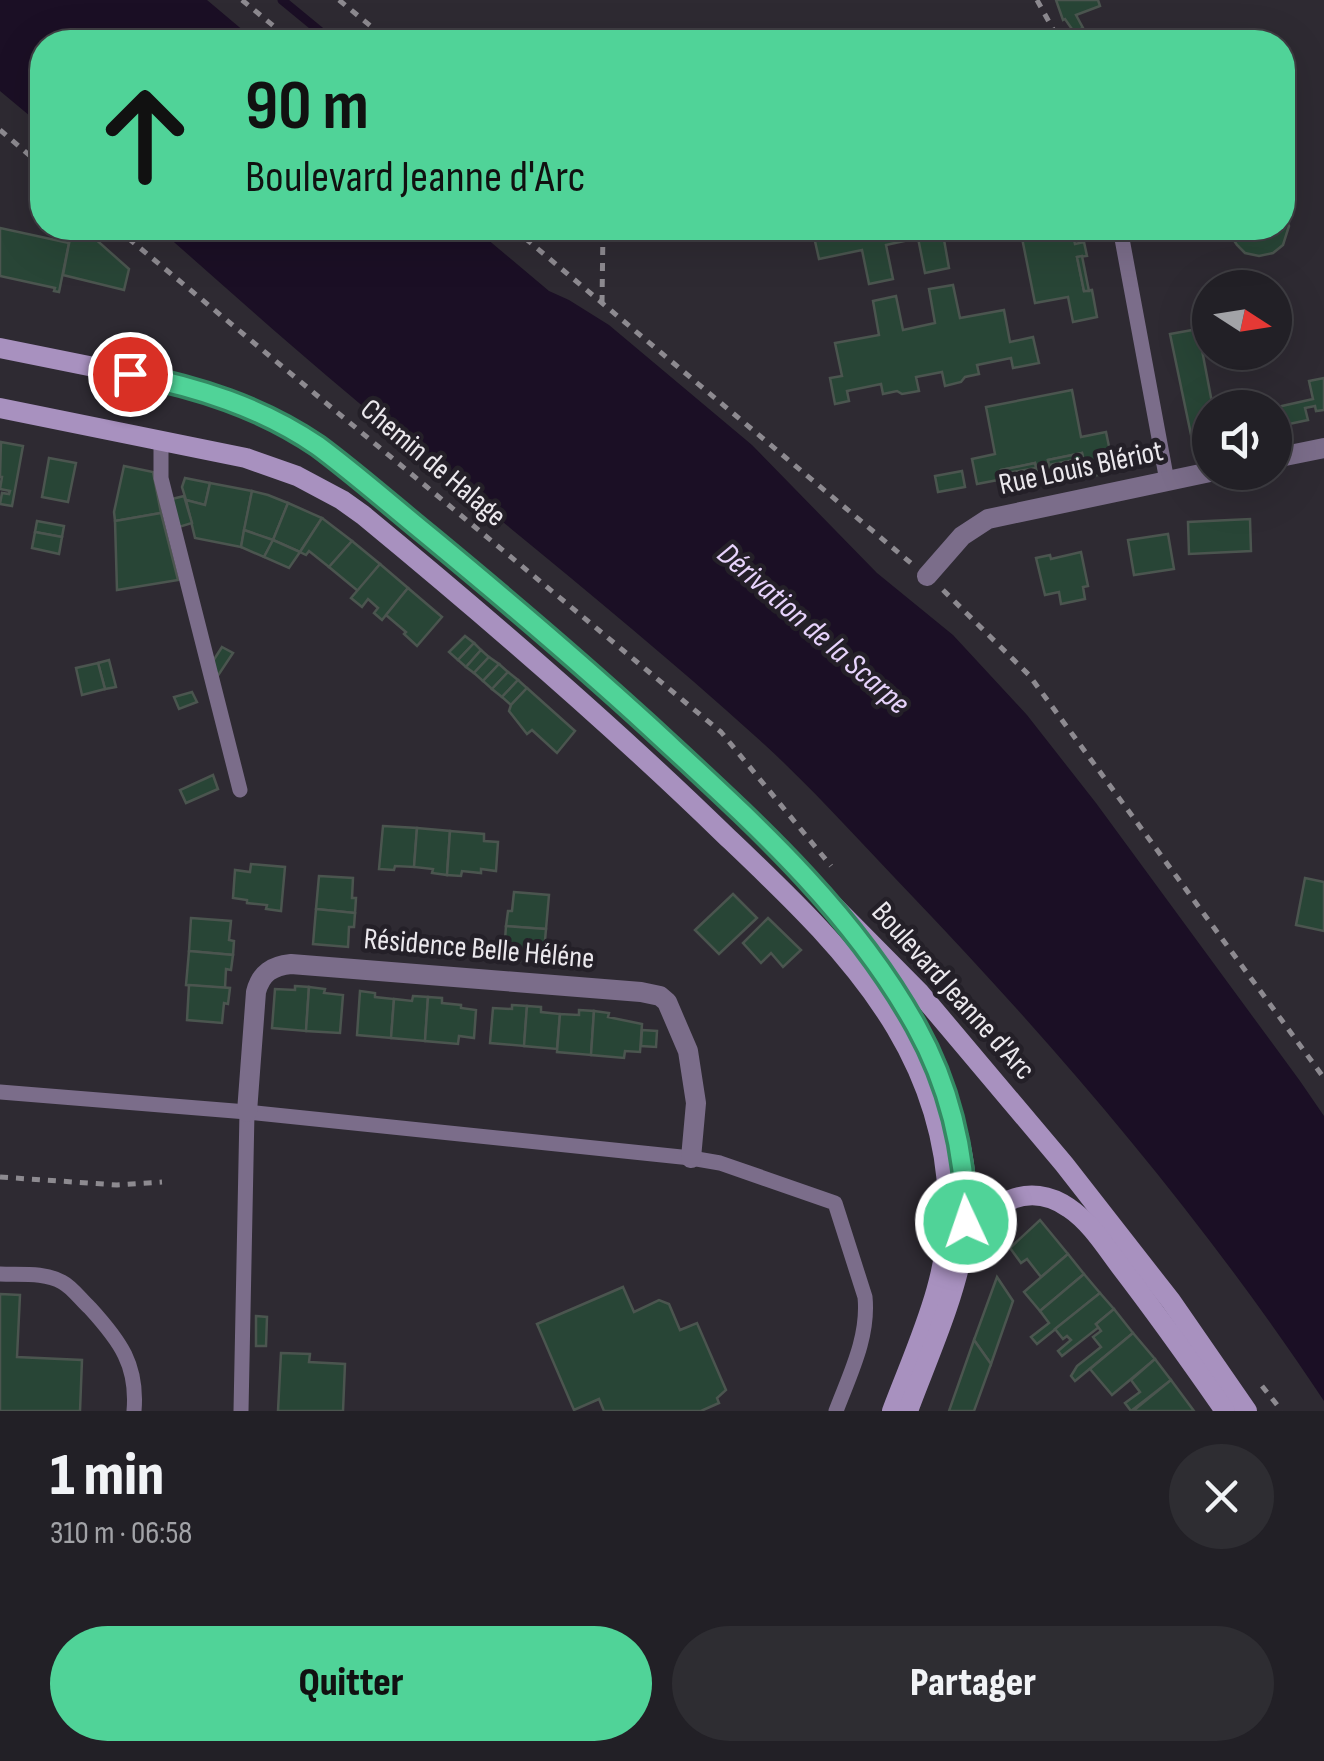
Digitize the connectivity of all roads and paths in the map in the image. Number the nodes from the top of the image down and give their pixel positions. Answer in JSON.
{"nodes":[{"id":1,"x":242,"y":0,"type":"edge"},
{"id":2,"x":339,"y":0,"type":"edge"},
{"id":3,"x":1037,"y":0,"type":"edge"},
{"id":4,"x":278,"y":30,"type":"edge"},
{"id":5,"x":375,"y":30,"type":"edge"},
{"id":6,"x":1053,"y":30,"type":"edge"},
{"id":7,"x":0,"y":130,"type":"edge"},
{"id":8,"x":30,"y":156,"type":"edge"},
{"id":9,"x":130,"y":240,"type":"edge"},
{"id":10,"x":526,"y":240,"type":"edge"},
{"id":11,"x":603,"y":240,"type":"edge"},
{"id":12,"x":1122,"y":240,"type":"edge"},
{"id":13,"x":602,"y":303,"type":"junction"},
{"id":14,"x":0,"y":348,"type":"edge"},
{"id":15,"x":0,"y":408,"type":"edge"},
{"id":16,"x":161,"y":440,"type":"junction"},
{"id":17,"x":1324,"y":448,"type":"edge"},
{"id":18,"x":1292,"y":455,"type":"edge"},
{"id":19,"x":1192,"y":476,"type":"edge"},
{"id":20,"x":1166,"y":481,"type":"junction"},
{"id":21,"x":926,"y":576,"type":"junction"},
{"id":22,"x":720,"y":732,"type":"dead end"},
{"id":23,"x":240,"y":790,"type":"dead end"},
{"id":24,"x":826,"y":897,"type":"junction"},
{"id":25,"x":1324,"y":1078,"type":"edge"},
{"id":26,"x":0,"y":1092,"type":"edge"},
{"id":27,"x":247,"y":1112,"type":"junction"},
{"id":28,"x":691,"y":1158,"type":"junction"},
{"id":29,"x":0,"y":1177,"type":"edge"},
{"id":30,"x":162,"y":1182,"type":"dead end"},
{"id":31,"x":0,"y":1274,"type":"edge"},
{"id":32,"x":955,"y":1284,"type":"junction"},
{"id":33,"x":134,"y":1411,"type":"edge"},
{"id":34,"x":240,"y":1411,"type":"edge"},
{"id":35,"x":836,"y":1411,"type":"edge"},
{"id":36,"x":892,"y":1411,"type":"edge"},
{"id":37,"x":908,"y":1411,"type":"edge"},
{"id":38,"x":1225,"y":1411,"type":"edge"},
{"id":39,"x":1247,"y":1411,"type":"edge"}],
"edges":[{"from":1,"to":4,"type":"path"},
{"from":2,"to":5,"type":"path"},
{"from":3,"to":6,"type":"path"},
{"from":7,"to":8,"type":"path"},
{"from":9,"to":22,"type":"path","name":"Chemin de Halage"},
{"from":10,"to":13,"type":"path"},
{"from":11,"to":13,"type":"path"},
{"from":12,"to":20,"type":"lane"},
{"from":13,"to":21,"type":"path"},
{"from":14,"to":24,"type":"main road","name":"Boulevard Jeanne d'Arc"},
{"from":15,"to":16,"type":"main road","name":"Boulevard Jeanne d'Arc"},
{"from":16,"to":23,"type":"lane"},
{"from":16,"to":36,"type":"main road","name":"Boulevard Jeanne d'Arc"},
{"from":17,"to":18,"type":"street"},
{"from":19,"to":20,"type":"street","name":"Rue Louis Blériot"},
{"from":20,"to":21,"type":"street","name":"Rue Louis Blériot"},
{"from":21,"to":25,"type":"path"},
{"from":24,"to":32,"type":"main road"},
{"from":24,"to":39,"type":"main road","name":"Boulevard Jeanne d'Arc"},
{"from":26,"to":27,"type":"lane"},
{"from":27,"to":28,"type":"lane"},
{"from":27,"to":28,"type":"street","name":"Résidence Belle Héléne"},
{"from":27,"to":34,"type":"lane"},
{"from":28,"to":35,"type":"lane"},
{"from":29,"to":30,"type":"path"},
{"from":31,"to":33,"type":"lane"},
{"from":32,"to":37,"type":"main road"},
{"from":32,"to":38,"type":"main road"}]}
